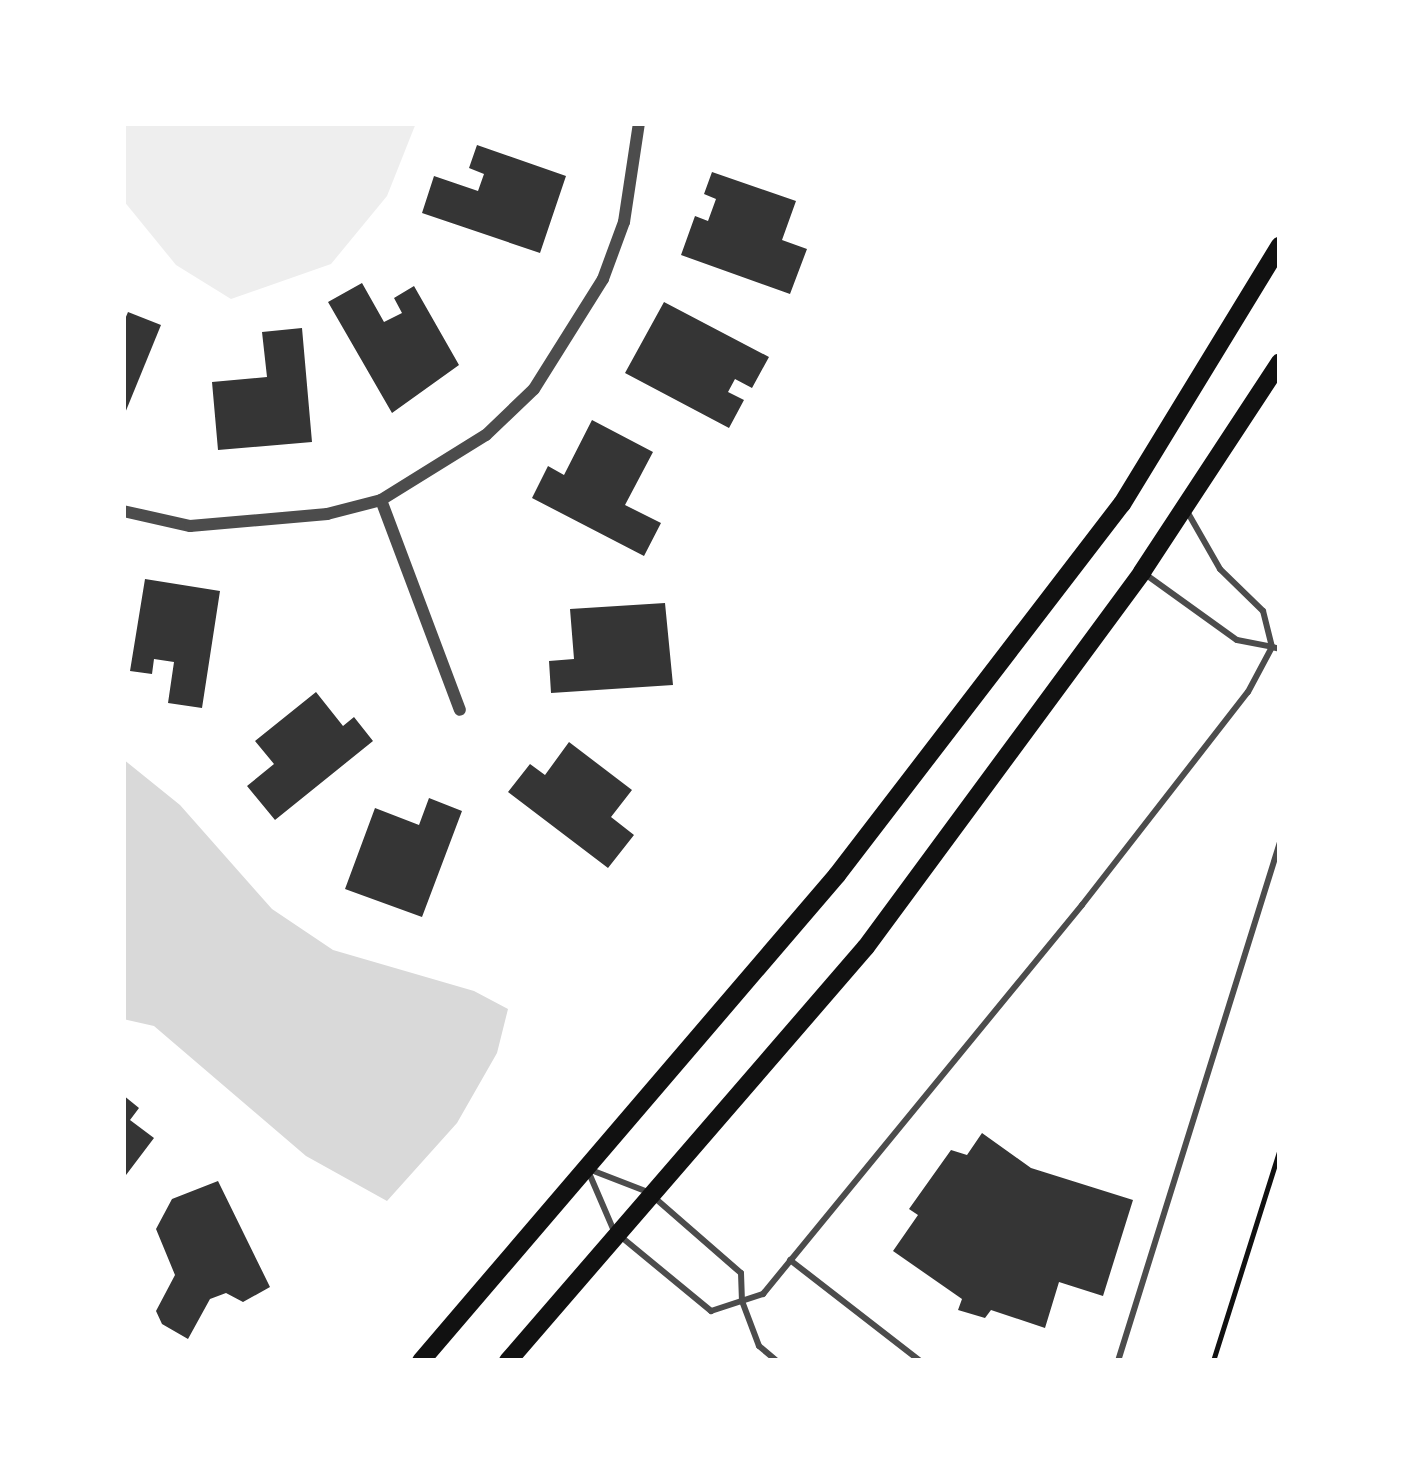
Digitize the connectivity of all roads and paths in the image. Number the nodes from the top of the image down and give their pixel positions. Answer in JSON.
{"nodes":[{"id":1,"x":639,"y":123,"type":"edge"},
{"id":2,"x":1280,"y":244,"type":"edge"},
{"id":3,"x":1275,"y":267,"type":"edge"},
{"id":4,"x":1280,"y":362,"type":"edge"},
{"id":5,"x":381,"y":500,"type":"junction"},
{"id":6,"x":1186,"y":510,"type":"junction"},
{"id":7,"x":123,"y":511,"type":"edge"},
{"id":8,"x":1142,"y":572,"type":"junction"},
{"id":9,"x":1276,"y":648,"type":"edge"},
{"id":10,"x":460,"y":710,"type":"dead end"},
{"id":11,"x":1280,"y":842,"type":"edge"},
{"id":12,"x":1280,"y":1148,"type":"edge"},
{"id":13,"x":587,"y":1169,"type":"junction"},
{"id":14,"x":648,"y":1192,"type":"junction"},
{"id":15,"x":614,"y":1231,"type":"junction"},
{"id":16,"x":790,"y":1260,"type":"junction"},
{"id":17,"x":742,"y":1301,"type":"junction"},
{"id":18,"x":421,"y":1361,"type":"edge"},
{"id":19,"x":508,"y":1361,"type":"edge"},
{"id":20,"x":777,"y":1361,"type":"edge"},
{"id":21,"x":920,"y":1361,"type":"edge"},
{"id":22,"x":1118,"y":1361,"type":"edge"},
{"id":23,"x":1213,"y":1361,"type":"edge"}],
"edges":[{"from":1,"to":5,"type":"street"},
{"from":2,"to":3,"type":"main road"},
{"from":3,"to":13,"type":"main road"},
{"from":4,"to":6,"type":"main road"},
{"from":5,"to":7,"type":"street"},
{"from":5,"to":10,"type":"street"},
{"from":6,"to":8,"type":"main road"},
{"from":6,"to":9,"type":"lane"},
{"from":8,"to":9,"type":"lane"},
{"from":8,"to":14,"type":"main road"},
{"from":9,"to":16,"type":"lane"},
{"from":11,"to":22,"type":"lane"},
{"from":12,"to":23,"type":"path"},
{"from":13,"to":14,"type":"lane"},
{"from":13,"to":15,"type":"lane"},
{"from":13,"to":18,"type":"main road"},
{"from":14,"to":15,"type":"main road"},
{"from":14,"to":17,"type":"lane"},
{"from":15,"to":17,"type":"lane"},
{"from":15,"to":19,"type":"main road"},
{"from":16,"to":17,"type":"lane"},
{"from":16,"to":21,"type":"lane"},
{"from":17,"to":20,"type":"lane"}]}
